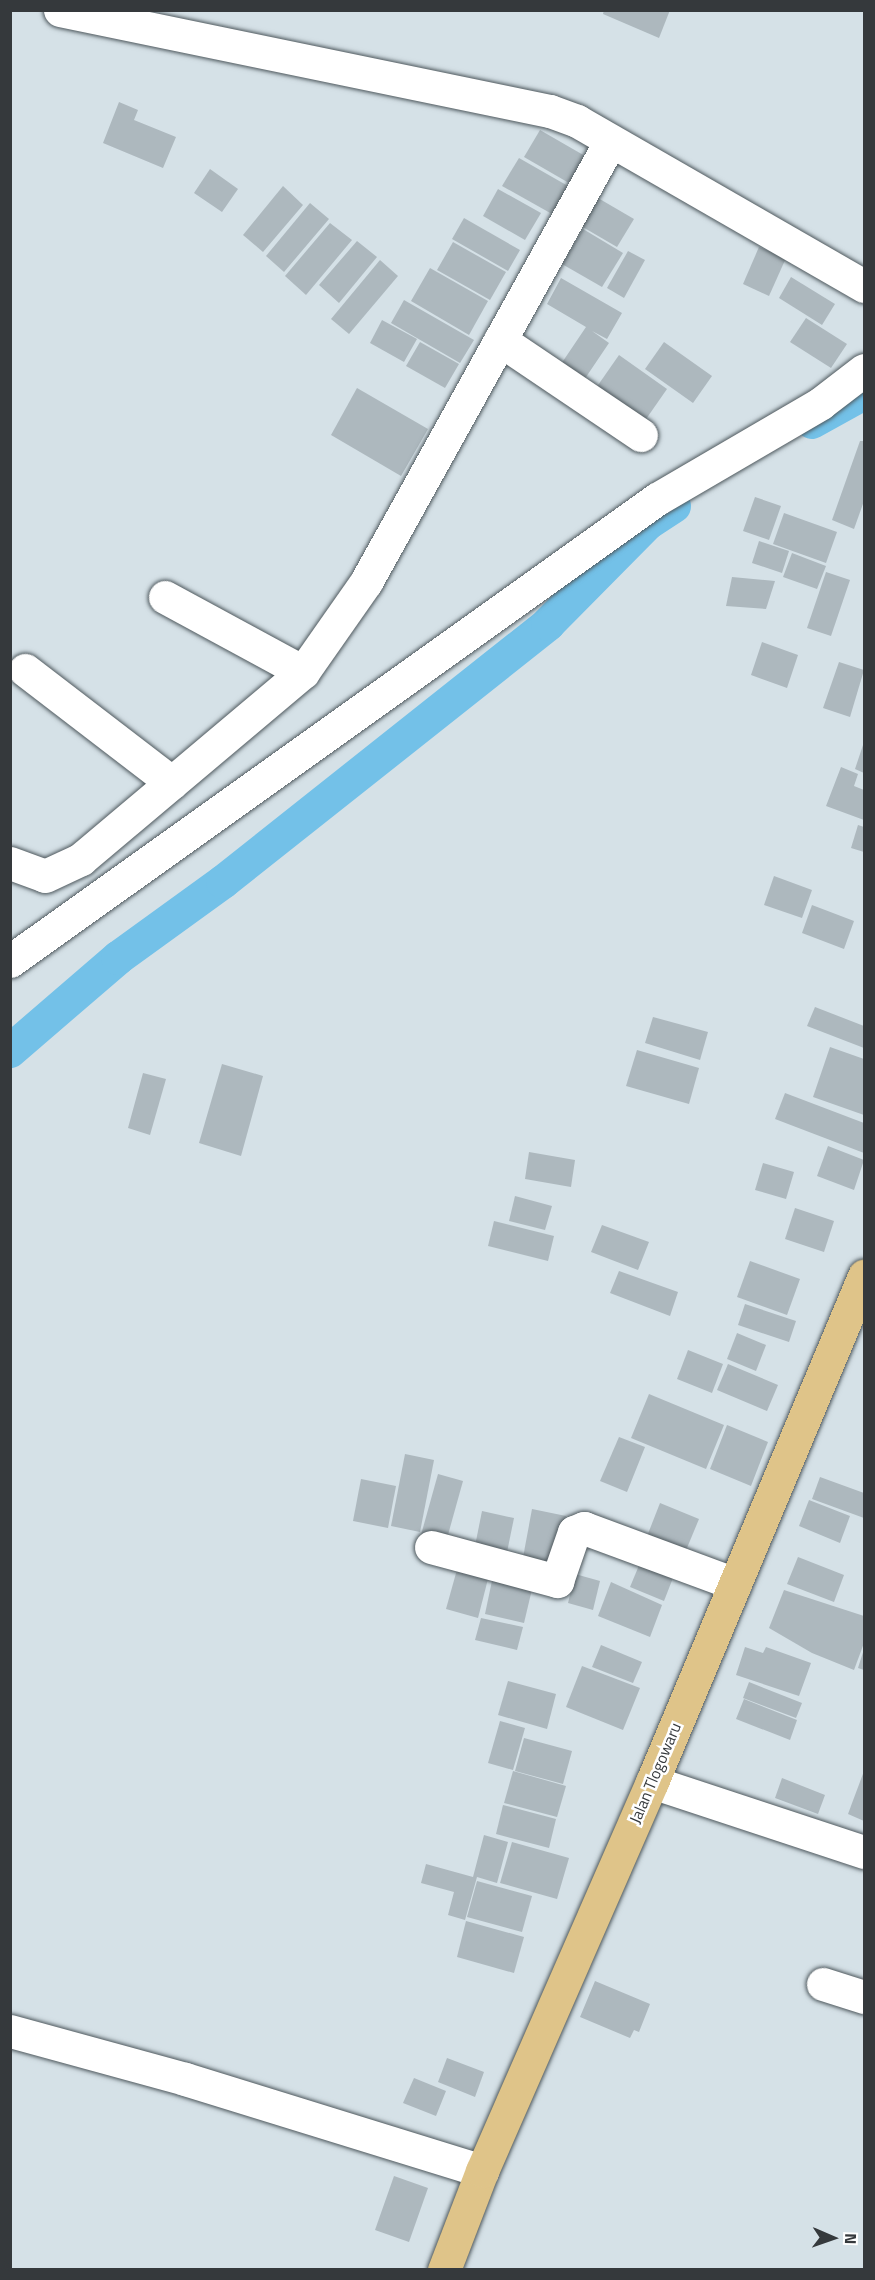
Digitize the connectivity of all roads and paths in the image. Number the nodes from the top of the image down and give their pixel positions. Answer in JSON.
{"nodes":[{"id":1,"x":60,"y":10,"type":"edge"},
{"id":2,"x":610,"y":142,"type":"junction"},
{"id":3,"x":864,"y":286,"type":"edge"},
{"id":4,"x":500,"y":340,"type":"junction"},
{"id":5,"x":864,"y":369,"type":"edge"},
{"id":6,"x":641,"y":435,"type":"dead end"},
{"id":7,"x":165,"y":597,"type":"dead end"},
{"id":8,"x":26,"y":670,"type":"dead end"},
{"id":9,"x":303,"y":672,"type":"junction"},
{"id":10,"x":172,"y":783,"type":"junction"},
{"id":11,"x":10,"y":862,"type":"edge"},
{"id":12,"x":10,"y":961,"type":"edge"},
{"id":13,"x":864,"y":1276,"type":"edge"},
{"id":14,"x":431,"y":1546,"type":"dead end"},
{"id":15,"x":735,"y":1584,"type":"junction"},
{"id":16,"x":652,"y":1782,"type":"junction"},
{"id":17,"x":864,"y":1852,"type":"edge"},
{"id":18,"x":824,"y":1984,"type":"dead end"},
{"id":19,"x":864,"y":1996,"type":"edge"},
{"id":20,"x":10,"y":2031,"type":"edge"},
{"id":21,"x":482,"y":2171,"type":"junction"},
{"id":22,"x":444,"y":2270,"type":"edge"}],
"edges":[{"from":1,"to":2,"type":"street"},
{"from":2,"to":3,"type":"street"},
{"from":2,"to":4,"type":"street"},
{"from":4,"to":6,"type":"street"},
{"from":4,"to":9,"type":"street"},
{"from":5,"to":12,"type":"street"},
{"from":7,"to":9,"type":"street"},
{"from":8,"to":10,"type":"street"},
{"from":9,"to":10,"type":"street"},
{"from":10,"to":11,"type":"street"},
{"from":13,"to":15,"type":"main road","name":"Jalan Tlogowaru"},
{"from":14,"to":15,"type":"street"},
{"from":15,"to":16,"type":"main road","name":"Jalan Tlogowaru"},
{"from":16,"to":17,"type":"street"},
{"from":16,"to":21,"type":"main road","name":"Jalan Tlogowaru"},
{"from":18,"to":19,"type":"street"},
{"from":20,"to":21,"type":"street"},
{"from":21,"to":22,"type":"main road","name":"Jalan Tlogowaru"}]}
